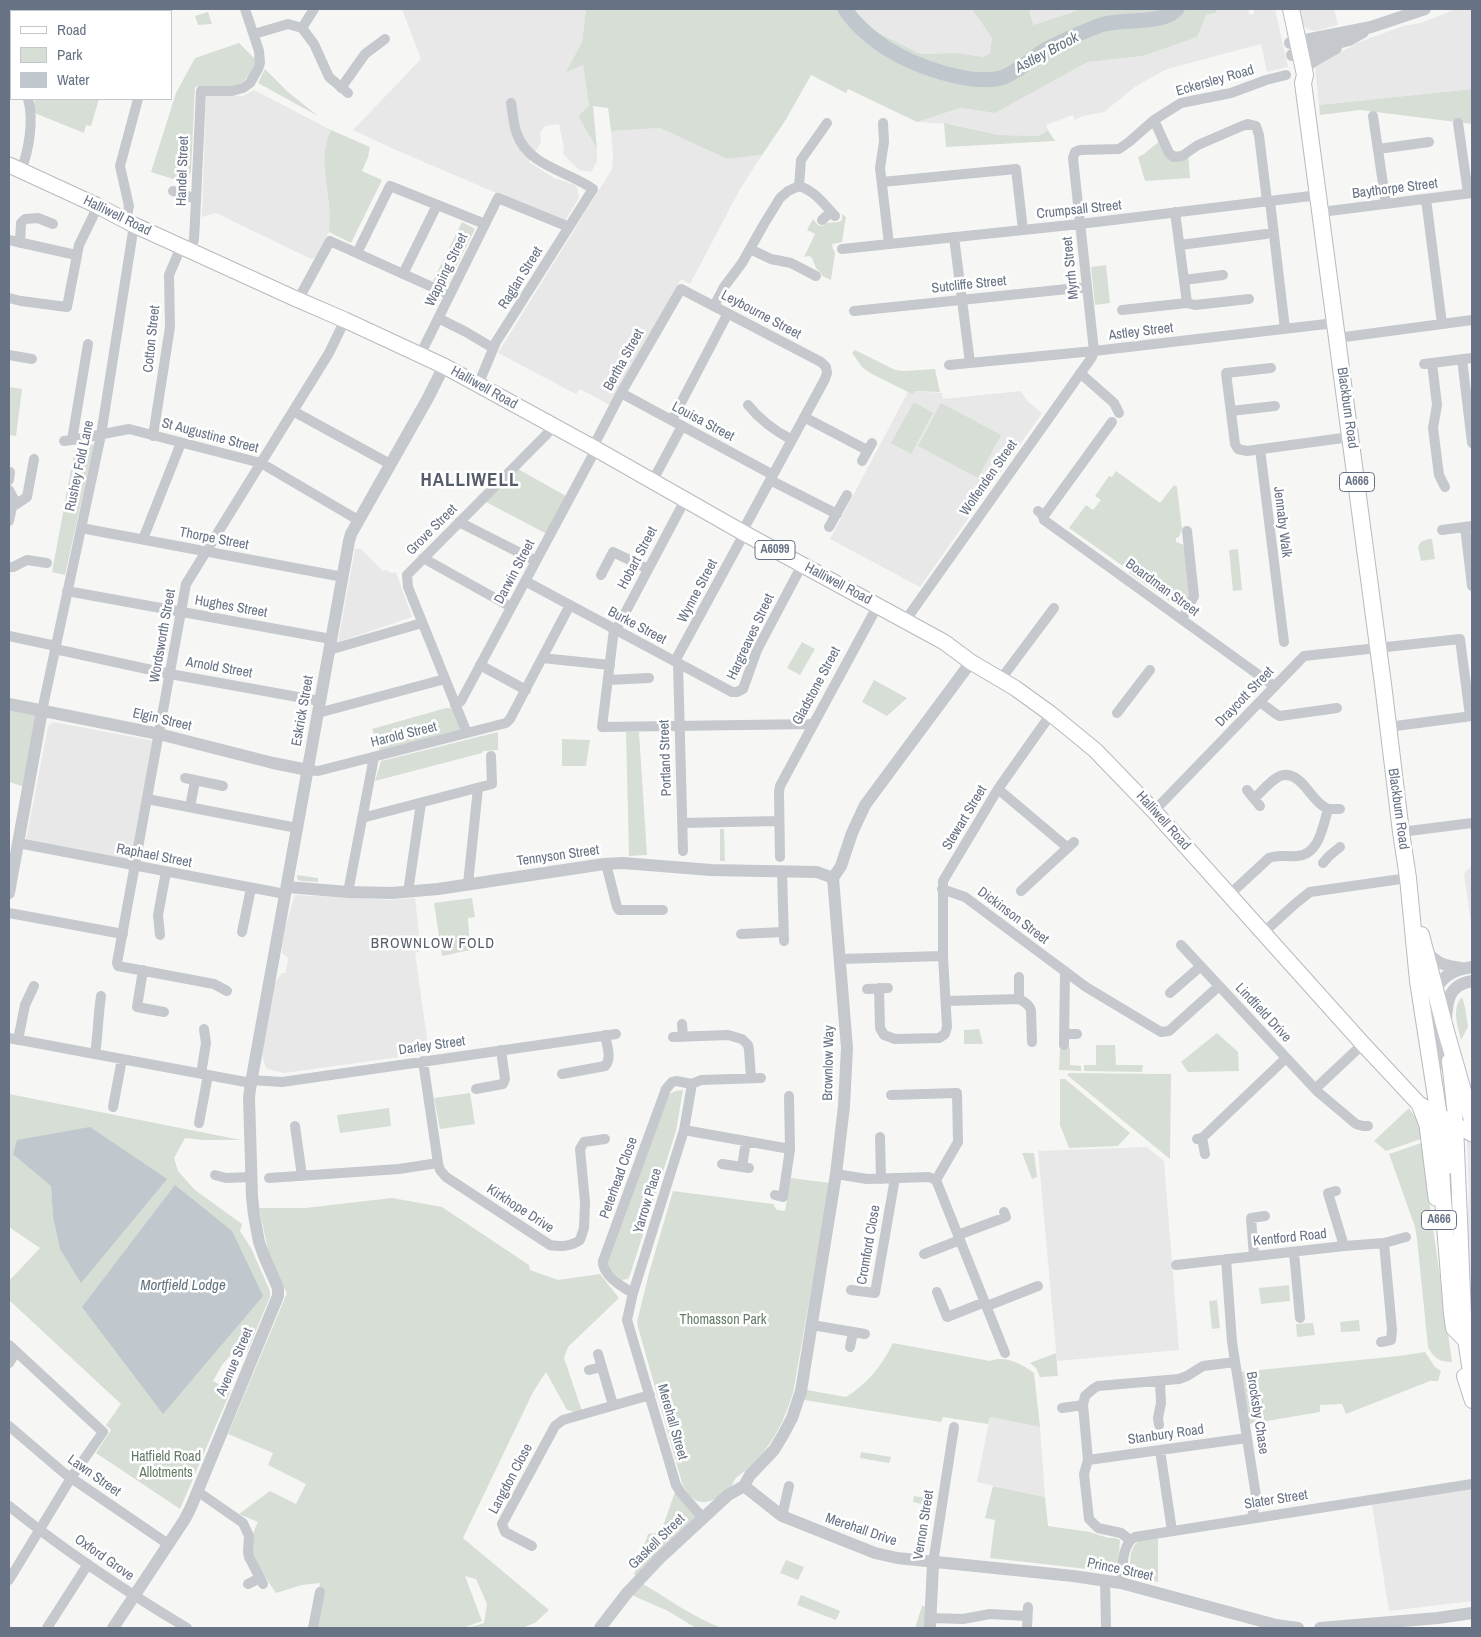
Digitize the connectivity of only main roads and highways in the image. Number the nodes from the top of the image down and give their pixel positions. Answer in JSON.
{"nodes":[{"id":1,"x":1282,"y":9,"type":"edge"},
{"id":2,"x":1291,"y":9,"type":"edge"},
{"id":3,"x":1298,"y":57,"type":"junction"},
{"id":4,"x":15,"y":167,"type":"edge"},
{"id":5,"x":1408,"y":880,"type":"junction"},
{"id":6,"x":1445,"y":1028,"type":"junction"},
{"id":7,"x":1419,"y":1104,"type":"junction"},
{"id":8,"x":1439,"y":1111,"type":"junction"},
{"id":9,"x":1472,"y":1119,"type":"edge"},
{"id":10,"x":1456,"y":1125,"type":"junction"},
{"id":11,"x":1472,"y":1134,"type":"edge"},
{"id":12,"x":1447,"y":1245,"type":"junction"},
{"id":13,"x":1461,"y":1332,"type":"edge"},
{"id":14,"x":1472,"y":1378,"type":"edge"},
{"id":15,"x":1472,"y":1401,"type":"edge"}],
"edges":[{"from":1,"to":3,"type":"highway","name":"Blackburn Road","number":"A666"},
{"from":2,"to":3,"type":"highway","name":"Blackburn Road","number":"A666"},
{"from":3,"to":5,"type":"highway","name":"Blackburn Road","number":"A666"},
{"from":4,"to":7,"type":"main road","name":"Halliwell Road","number":"A6099"},
{"from":5,"to":6,"type":"highway","name":"Blackburn Road","number":"A666"},
{"from":5,"to":8,"type":"highway","name":"Blackburn Road","number":"A666"},
{"from":6,"to":9,"type":"highway","number":"A666"},
{"from":6,"to":10,"type":"main road","name":"Blackburn Road"},
{"from":7,"to":8,"type":"main road","name":"Halliwell Road","number":"A6099"},
{"from":7,"to":13,"type":"main road","number":"A666"},
{"from":8,"to":10,"type":"main road","name":"Halliwell Road"},
{"from":8,"to":12,"type":"highway","name":"Blackburn Road","number":"A666"},
{"from":10,"to":11,"type":"main road","name":"Halliwell Road"},
{"from":10,"to":12,"type":"main road","number":"A666"},
{"from":10,"to":13,"type":"main road","name":"Blackburn Road"},
{"from":12,"to":13,"type":"highway","name":"Blackburn Road","number":"A666"},
{"from":13,"to":14,"type":"main road"},
{"from":13,"to":15,"type":"main road"}]}
